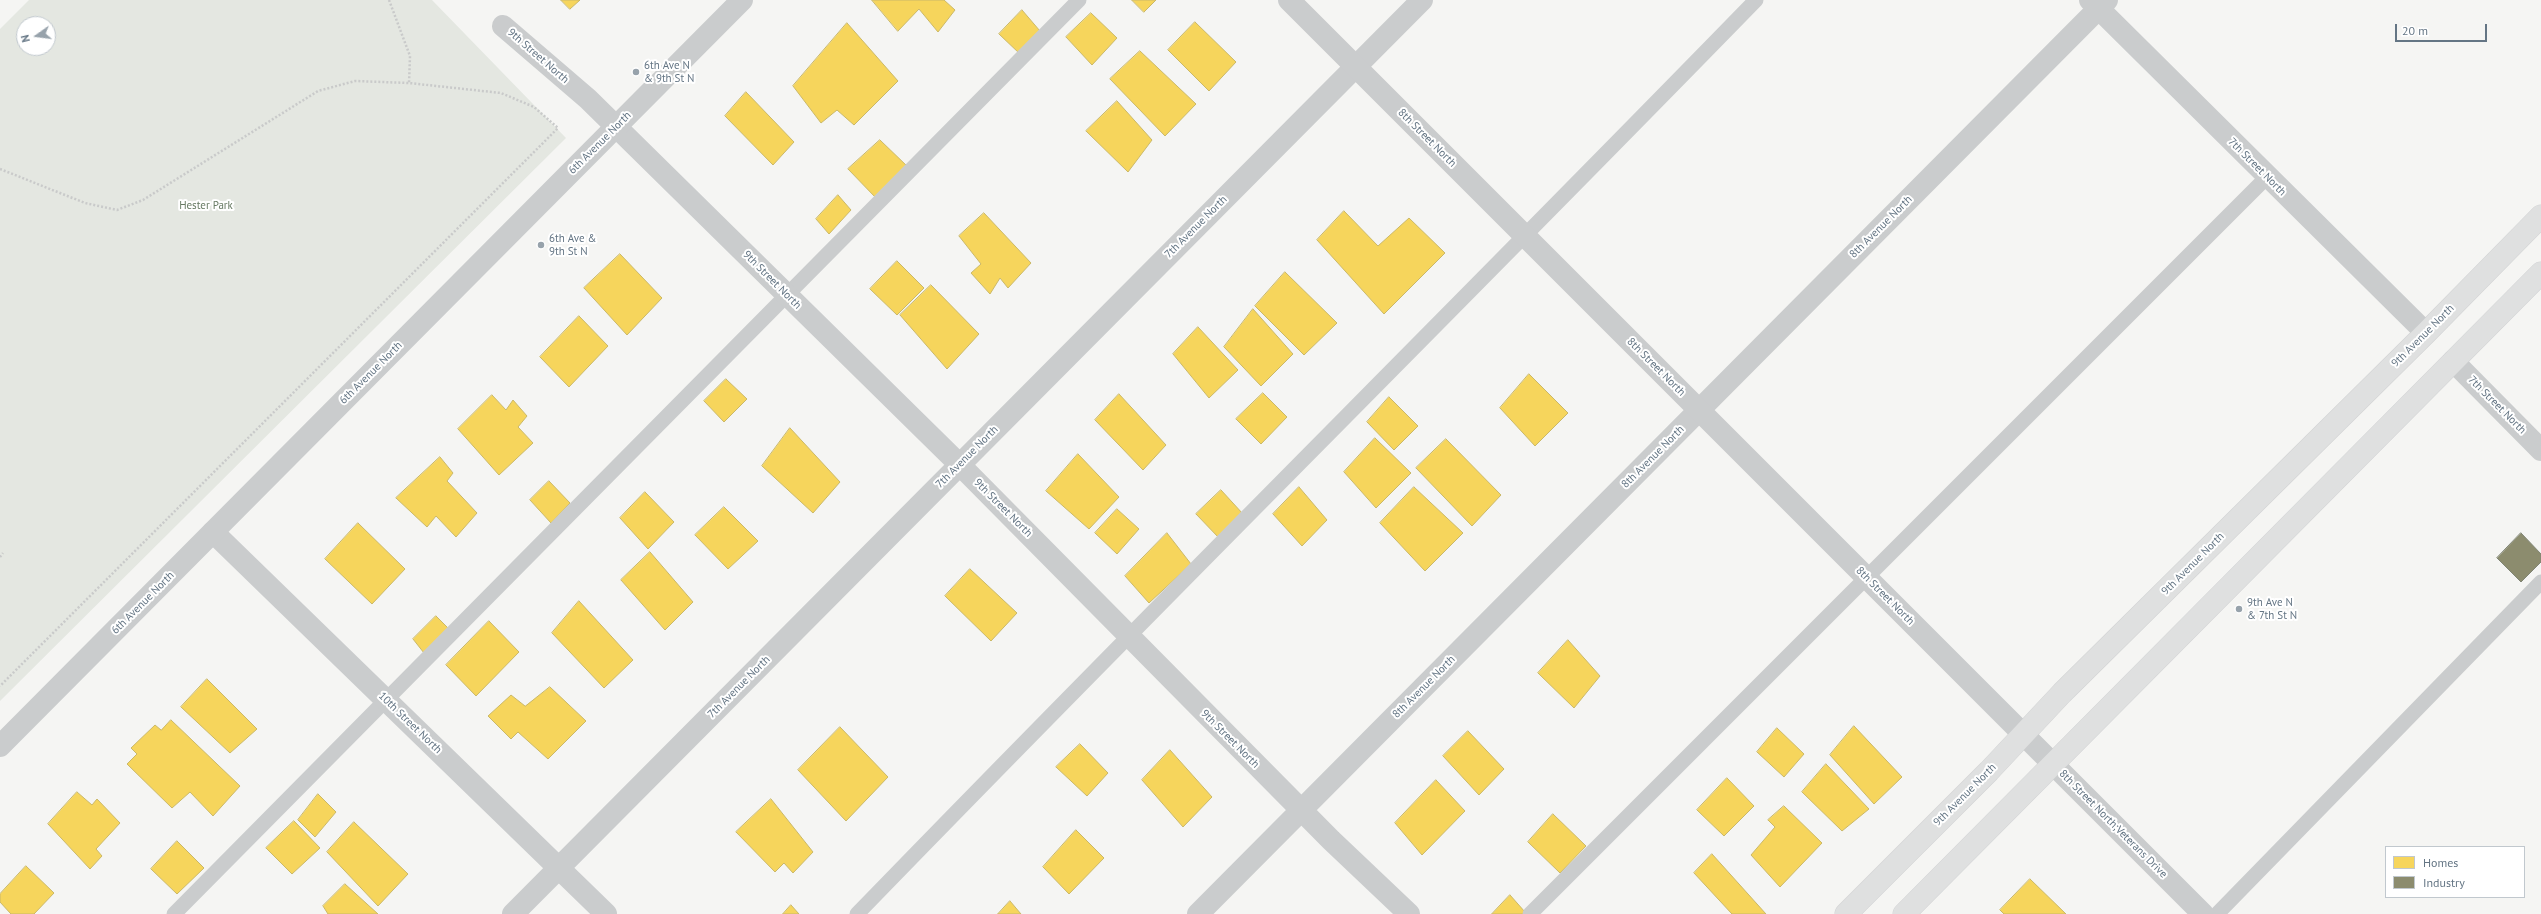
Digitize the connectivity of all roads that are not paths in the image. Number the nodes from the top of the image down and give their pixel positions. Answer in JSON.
{"nodes":[{"id":1,"x":742,"y":0,"type":"edge"},
{"id":2,"x":1079,"y":0,"type":"edge"},
{"id":3,"x":1289,"y":0,"type":"edge"},
{"id":4,"x":1422,"y":0,"type":"edge"},
{"id":5,"x":1756,"y":0,"type":"edge"},
{"id":6,"x":2099,"y":3,"type":"edge"},
{"id":7,"x":503,"y":26,"type":"dead end"},
{"id":8,"x":1355,"y":67,"type":"junction"},
{"id":9,"x":616,"y":127,"type":"junction"},
{"id":10,"x":2267,"y":177,"type":"junction"},
{"id":11,"x":2541,"y":216,"type":"edge"},
{"id":12,"x":1526,"y":237,"type":"junction"},
{"id":13,"x":2541,"y":273,"type":"edge"},
{"id":14,"x":788,"y":295,"type":"junction"},
{"id":15,"x":2426,"y":333,"type":"junction"},
{"id":16,"x":2454,"y":361,"type":"junction"},
{"id":17,"x":1699,"y":410,"type":"junction"},
{"id":18,"x":2541,"y":450,"type":"edge"},
{"id":19,"x":960,"y":465,"type":"junction"},
{"id":20,"x":213,"y":532,"type":"junction"},
{"id":21,"x":1866,"y":577,"type":"junction"},
{"id":22,"x":2541,"y":582,"type":"edge"},
{"id":23,"x":1128,"y":634,"type":"junction"},
{"id":24,"x":386,"y":700,"type":"junction"},
{"id":25,"x":2023,"y":733,"type":"junction"},
{"id":26,"x":0,"y":746,"type":"edge"},
{"id":27,"x":2053,"y":764,"type":"junction"},
{"id":28,"x":1302,"y":810,"type":"junction"},
{"id":29,"x":559,"y":868,"type":"junction"},
{"id":30,"x":174,"y":914,"type":"edge"},
{"id":31,"x":513,"y":914,"type":"edge"},
{"id":32,"x":606,"y":914,"type":"edge"},
{"id":33,"x":856,"y":914,"type":"edge"},
{"id":34,"x":1198,"y":914,"type":"edge"},
{"id":35,"x":1409,"y":914,"type":"edge"},
{"id":36,"x":1530,"y":914,"type":"edge"},
{"id":37,"x":1846,"y":914,"type":"edge"},
{"id":38,"x":1904,"y":914,"type":"edge"},
{"id":39,"x":2203,"y":914,"type":"edge"},
{"id":40,"x":2217,"y":914,"type":"edge"}],
"edges":[{"from":1,"to":9,"type":"street","name":"6th Avenue North"},
{"from":2,"to":14,"type":"lane"},
{"from":3,"to":8,"type":"street","name":"8th Street North"},
{"from":4,"to":8,"type":"street","name":"7th Avenue North"},
{"from":5,"to":12,"type":"lane"},
{"from":6,"to":10,"type":"street","name":"7th Street North"},
{"from":6,"to":17,"type":"street","name":"8th Avenue North"},
{"from":7,"to":9,"type":"street","name":"9th Street North"},
{"from":8,"to":12,"type":"street","name":"8th Street North"},
{"from":8,"to":19,"type":"street","name":"7th Avenue North"},
{"from":9,"to":14,"type":"street","name":"9th Street North"},
{"from":9,"to":20,"type":"street","name":"6th Avenue North"},
{"from":10,"to":15,"type":"street","name":"7th Street North"},
{"from":10,"to":21,"type":"lane"},
{"from":11,"to":15,"type":"main road","name":"9th Avenue North"},
{"from":12,"to":17,"type":"street","name":"8th Street North"},
{"from":12,"to":23,"type":"lane"},
{"from":13,"to":16,"type":"main road"},
{"from":14,"to":19,"type":"street","name":"9th Street North"},
{"from":14,"to":24,"type":"lane"},
{"from":15,"to":25,"type":"main road","name":"9th Avenue North"},
{"from":16,"to":18,"type":"street","name":"7th Street North"},
{"from":16,"to":27,"type":"main road"},
{"from":17,"to":21,"type":"street","name":"8th Street North"},
{"from":17,"to":28,"type":"street","name":"8th Avenue North"},
{"from":19,"to":23,"type":"street","name":"9th Street North"},
{"from":19,"to":29,"type":"street","name":"7th Avenue North"},
{"from":20,"to":24,"type":"street","name":"10th Street North"},
{"from":20,"to":26,"type":"street","name":"6th Avenue North"},
{"from":21,"to":25,"type":"street","name":"8th Street North"},
{"from":21,"to":36,"type":"lane"},
{"from":22,"to":40,"type":"lane"},
{"from":23,"to":28,"type":"street","name":"9th Street North"},
{"from":23,"to":33,"type":"lane"},
{"from":24,"to":29,"type":"street","name":"10th Street North"},
{"from":24,"to":30,"type":"lane"},
{"from":25,"to":27,"type":"street","name":"8th Street North;Veterans Drive"},
{"from":25,"to":37,"type":"main road","name":"9th Avenue North"},
{"from":27,"to":38,"type":"main road"},
{"from":27,"to":39,"type":"street","name":"8th Street North;Veterans Drive"},
{"from":28,"to":34,"type":"street","name":"8th Avenue North"},
{"from":28,"to":35,"type":"street","name":"9th Street North"},
{"from":29,"to":31,"type":"street","name":"7th Avenue North"},
{"from":29,"to":32,"type":"street","name":"10th Street North"}]}
